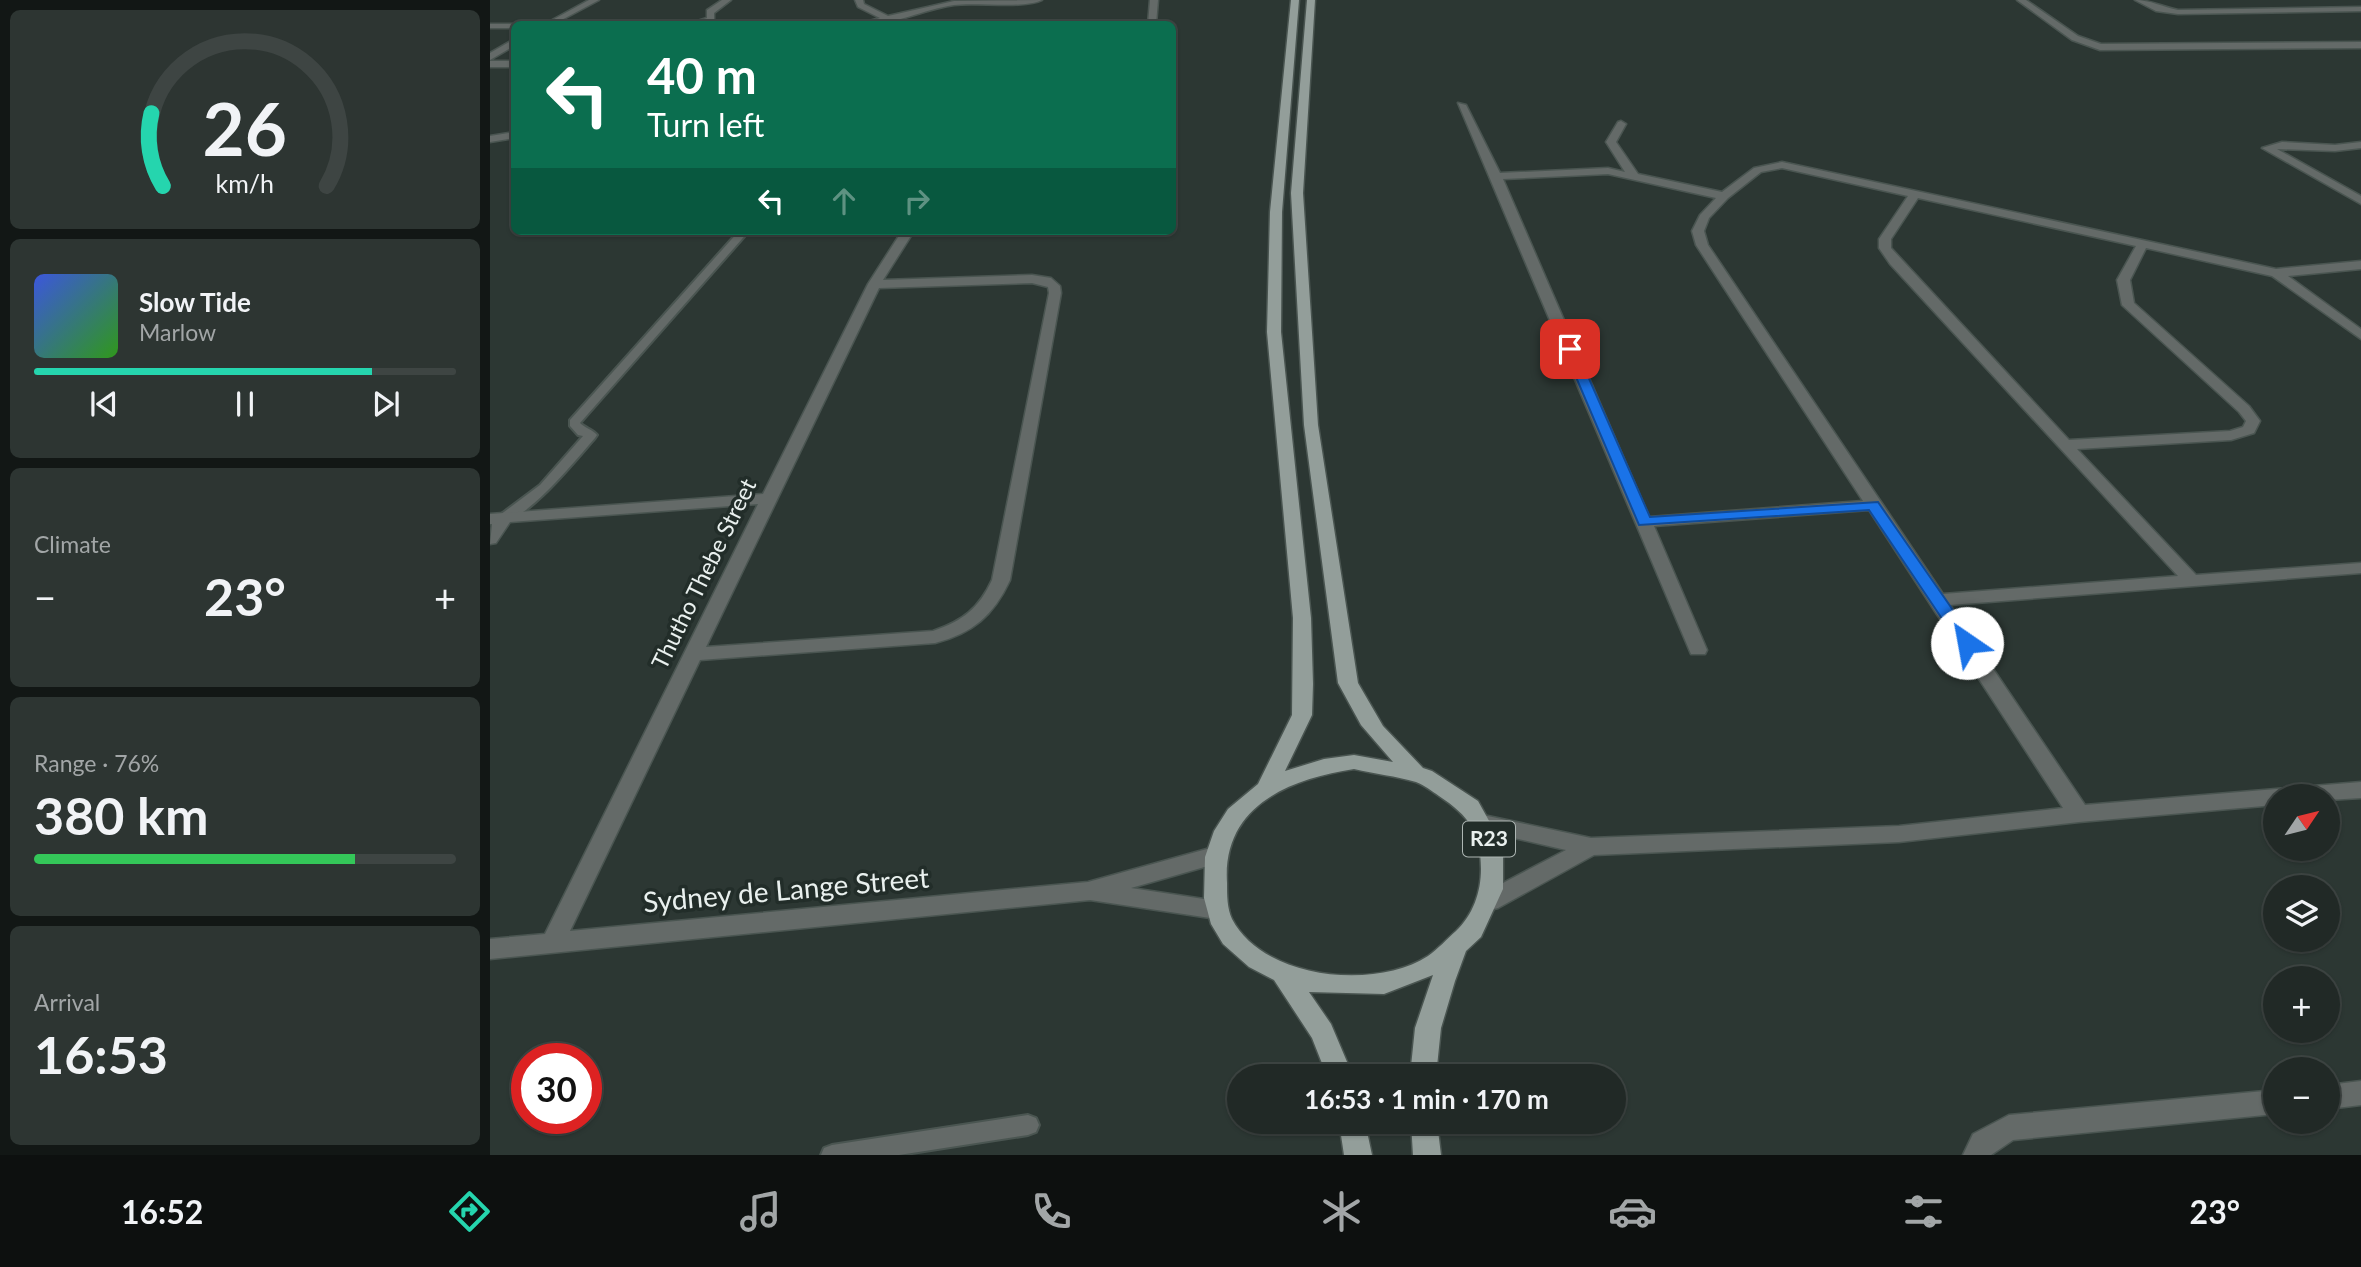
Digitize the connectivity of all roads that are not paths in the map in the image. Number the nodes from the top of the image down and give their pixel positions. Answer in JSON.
{"nodes":[{"id":1,"x":596,"y":0,"type":"edge"},
{"id":2,"x":727,"y":0,"type":"edge"},
{"id":3,"x":859,"y":0,"type":"edge"},
{"id":4,"x":1038,"y":0,"type":"edge"},
{"id":5,"x":1154,"y":0,"type":"edge"},
{"id":6,"x":1295,"y":0,"type":"edge"},
{"id":7,"x":1311,"y":0,"type":"edge"},
{"id":8,"x":2021,"y":0,"type":"edge"},
{"id":9,"x":2139,"y":0,"type":"edge"},
{"id":10,"x":2252,"y":0,"type":"edge"},
{"id":11,"x":2361,"y":9,"type":"edge"},
{"id":12,"x":2272,"y":10,"type":"junction"},
{"id":13,"x":711,"y":19,"type":"junction"},
{"id":14,"x":887,"y":19,"type":"junction"},
{"id":15,"x":555,"y":21,"type":"edge"},
{"id":16,"x":703,"y":21,"type":"edge"},
{"id":17,"x":715,"y":21,"type":"edge"},
{"id":18,"x":877,"y":21,"type":"edge"},
{"id":19,"x":893,"y":21,"type":"edge"},
{"id":20,"x":1152,"y":21,"type":"edge"},
{"id":21,"x":490,"y":26,"type":"edge"},
{"id":22,"x":511,"y":26,"type":"edge"},
{"id":23,"x":511,"y":45,"type":"edge"},
{"id":24,"x":2361,"y":45,"type":"edge"},
{"id":25,"x":2340,"y":46,"type":"junction"},
{"id":26,"x":490,"y":57,"type":"edge"},
{"id":27,"x":2361,"y":57,"type":"edge"},
{"id":28,"x":490,"y":64,"type":"edge"},
{"id":29,"x":511,"y":64,"type":"edge"},
{"id":30,"x":1461,"y":105,"type":"dead end"},
{"id":31,"x":1621,"y":124,"type":"dead end"},
{"id":32,"x":511,"y":136,"type":"edge"},
{"id":33,"x":490,"y":139,"type":"edge"},
{"id":34,"x":2361,"y":145,"type":"edge"},
{"id":35,"x":1633,"y":175,"type":"junction"},
{"id":36,"x":1496,"y":176,"type":"junction"},
{"id":37,"x":1915,"y":194,"type":"junction"},
{"id":38,"x":1724,"y":196,"type":"junction"},
{"id":39,"x":2361,"y":201,"type":"edge"},
{"id":40,"x":740,"y":235,"type":"edge"},
{"id":41,"x":905,"y":235,"type":"edge"},
{"id":42,"x":2143,"y":244,"type":"junction"},
{"id":43,"x":2361,"y":265,"type":"edge"},
{"id":44,"x":2276,"y":273,"type":"junction"},
{"id":45,"x":874,"y":284,"type":"junction"},
{"id":46,"x":2361,"y":335,"type":"edge"},
{"id":47,"x":2065,"y":445,"type":"junction"},
{"id":48,"x":767,"y":499,"type":"junction"},
{"id":49,"x":1873,"y":505,"type":"junction"},
{"id":50,"x":498,"y":518,"type":"edge"},
{"id":51,"x":1644,"y":522,"type":"junction"},
{"id":52,"x":490,"y":539,"type":"edge"},
{"id":53,"x":2361,"y":568,"type":"edge"},
{"id":54,"x":2192,"y":581,"type":"junction"},
{"id":55,"x":1939,"y":600,"type":"junction"},
{"id":56,"x":1698,"y":650,"type":"dead end"},
{"id":57,"x":694,"y":654,"type":"junction"},
{"id":58,"x":1415,"y":771,"type":"junction"},
{"id":59,"x":1266,"y":789,"type":"junction"},
{"id":60,"x":2361,"y":790,"type":"edge"},
{"id":61,"x":2340,"y":792,"type":"edge"},
{"id":62,"x":2263,"y":798,"type":"edge"},
{"id":63,"x":2079,"y":814,"type":"junction"},
{"id":64,"x":1483,"y":823,"type":"junction"},
{"id":65,"x":1591,"y":847,"type":"junction"},
{"id":66,"x":1214,"y":856,"type":"junction"},
{"id":67,"x":1088,"y":891,"type":"junction"},
{"id":68,"x":1490,"y":901,"type":"junction"},
{"id":69,"x":1217,"y":910,"type":"junction"},
{"id":70,"x":553,"y":942,"type":"junction"},
{"id":71,"x":490,"y":948,"type":"edge"},
{"id":72,"x":1454,"y":951,"type":"junction"},
{"id":73,"x":1283,"y":974,"type":"junction"},
{"id":74,"x":1335,"y":1064,"type":"edge"},
{"id":75,"x":1422,"y":1064,"type":"edge"},
{"id":76,"x":2361,"y":1093,"type":"edge"},
{"id":77,"x":2340,"y":1096,"type":"edge"},
{"id":78,"x":2263,"y":1103,"type":"edge"},
{"id":79,"x":1028,"y":1125,"type":"dead end"},
{"id":80,"x":1355,"y":1134,"type":"edge"},
{"id":81,"x":1425,"y":1134,"type":"edge"},
{"id":82,"x":832,"y":1155,"type":"edge"},
{"id":83,"x":1359,"y":1155,"type":"edge"},
{"id":84,"x":1427,"y":1155,"type":"edge"},
{"id":85,"x":1977,"y":1155,"type":"edge"}],
"edges":[{"from":1,"to":15,"type":"street"},
{"from":2,"to":13,"type":"street"},
{"from":3,"to":14,"type":"street"},
{"from":4,"to":14,"type":"street"},
{"from":5,"to":20,"type":"street"},
{"from":6,"to":59,"type":"main road","number":"R23"},
{"from":7,"to":58,"type":"main road","number":"R23"},
{"from":8,"to":25,"type":"street"},
{"from":9,"to":12,"type":"street"},
{"from":10,"to":12,"type":"street"},
{"from":11,"to":12,"type":"street"},
{"from":13,"to":16,"type":"street"},
{"from":13,"to":17,"type":"street"},
{"from":14,"to":18,"type":"street"},
{"from":14,"to":19,"type":"street"},
{"from":21,"to":22,"type":"street"},
{"from":23,"to":26,"type":"street"},
{"from":24,"to":25,"type":"street"},
{"from":25,"to":27,"type":"street"},
{"from":28,"to":29,"type":"street"},
{"from":30,"to":36,"type":"street"},
{"from":31,"to":35,"type":"street"},
{"from":32,"to":33,"type":"street"},
{"from":34,"to":39,"type":"street"},
{"from":35,"to":36,"type":"street"},
{"from":35,"to":38,"type":"street"},
{"from":36,"to":51,"type":"street"},
{"from":37,"to":38,"type":"street"},
{"from":37,"to":42,"type":"street"},
{"from":37,"to":47,"type":"street"},
{"from":38,"to":49,"type":"street"},
{"from":40,"to":50,"type":"lane"},
{"from":41,"to":45,"type":"street","name":"Thutho Thebe Street"},
{"from":42,"to":44,"type":"street"},
{"from":42,"to":47,"type":"street"},
{"from":43,"to":44,"type":"street"},
{"from":44,"to":46,"type":"street"},
{"from":45,"to":48,"type":"street","name":"Thutho Thebe Street"},
{"from":45,"to":57,"type":"street"},
{"from":47,"to":54,"type":"street"},
{"from":48,"to":50,"type":"street"},
{"from":48,"to":57,"type":"street","name":"Thutho Thebe Street"},
{"from":49,"to":51,"type":"street"},
{"from":49,"to":55,"type":"street"},
{"from":50,"to":52,"type":"street"},
{"from":51,"to":56,"type":"street"},
{"from":53,"to":54,"type":"street"},
{"from":54,"to":55,"type":"street"},
{"from":55,"to":63,"type":"street"},
{"from":57,"to":70,"type":"street","name":"Thutho Thebe Street"},
{"from":58,"to":59,"type":"main road","number":"R23"},
{"from":58,"to":64,"type":"main road","number":"R23"},
{"from":59,"to":66,"type":"main road","number":"R23"},
{"from":60,"to":61,"type":"street"},
{"from":62,"to":63,"type":"street"},
{"from":63,"to":65,"type":"street"},
{"from":64,"to":65,"type":"street"},
{"from":64,"to":68,"type":"main road","number":"R23"},
{"from":65,"to":68,"type":"street"},
{"from":66,"to":67,"type":"street","name":"Sydney de Lange Street"},
{"from":66,"to":69,"type":"main road","number":"R23"},
{"from":67,"to":69,"type":"street","name":"Sydney de Lange Street"},
{"from":67,"to":70,"type":"street","name":"Sydney de Lange Street"},
{"from":68,"to":72,"type":"main road","number":"R23"},
{"from":69,"to":73,"type":"main road","number":"R23"},
{"from":70,"to":71,"type":"street","name":"Sydney de Lange Street"},
{"from":72,"to":73,"type":"main road","number":"R23"},
{"from":72,"to":75,"type":"main road","number":"R23"},
{"from":73,"to":74,"type":"main road","number":"R23"},
{"from":76,"to":77,"type":"street"},
{"from":78,"to":85,"type":"street"},
{"from":79,"to":82,"type":"lane"},
{"from":80,"to":83,"type":"main road"},
{"from":81,"to":84,"type":"main road"}]}
